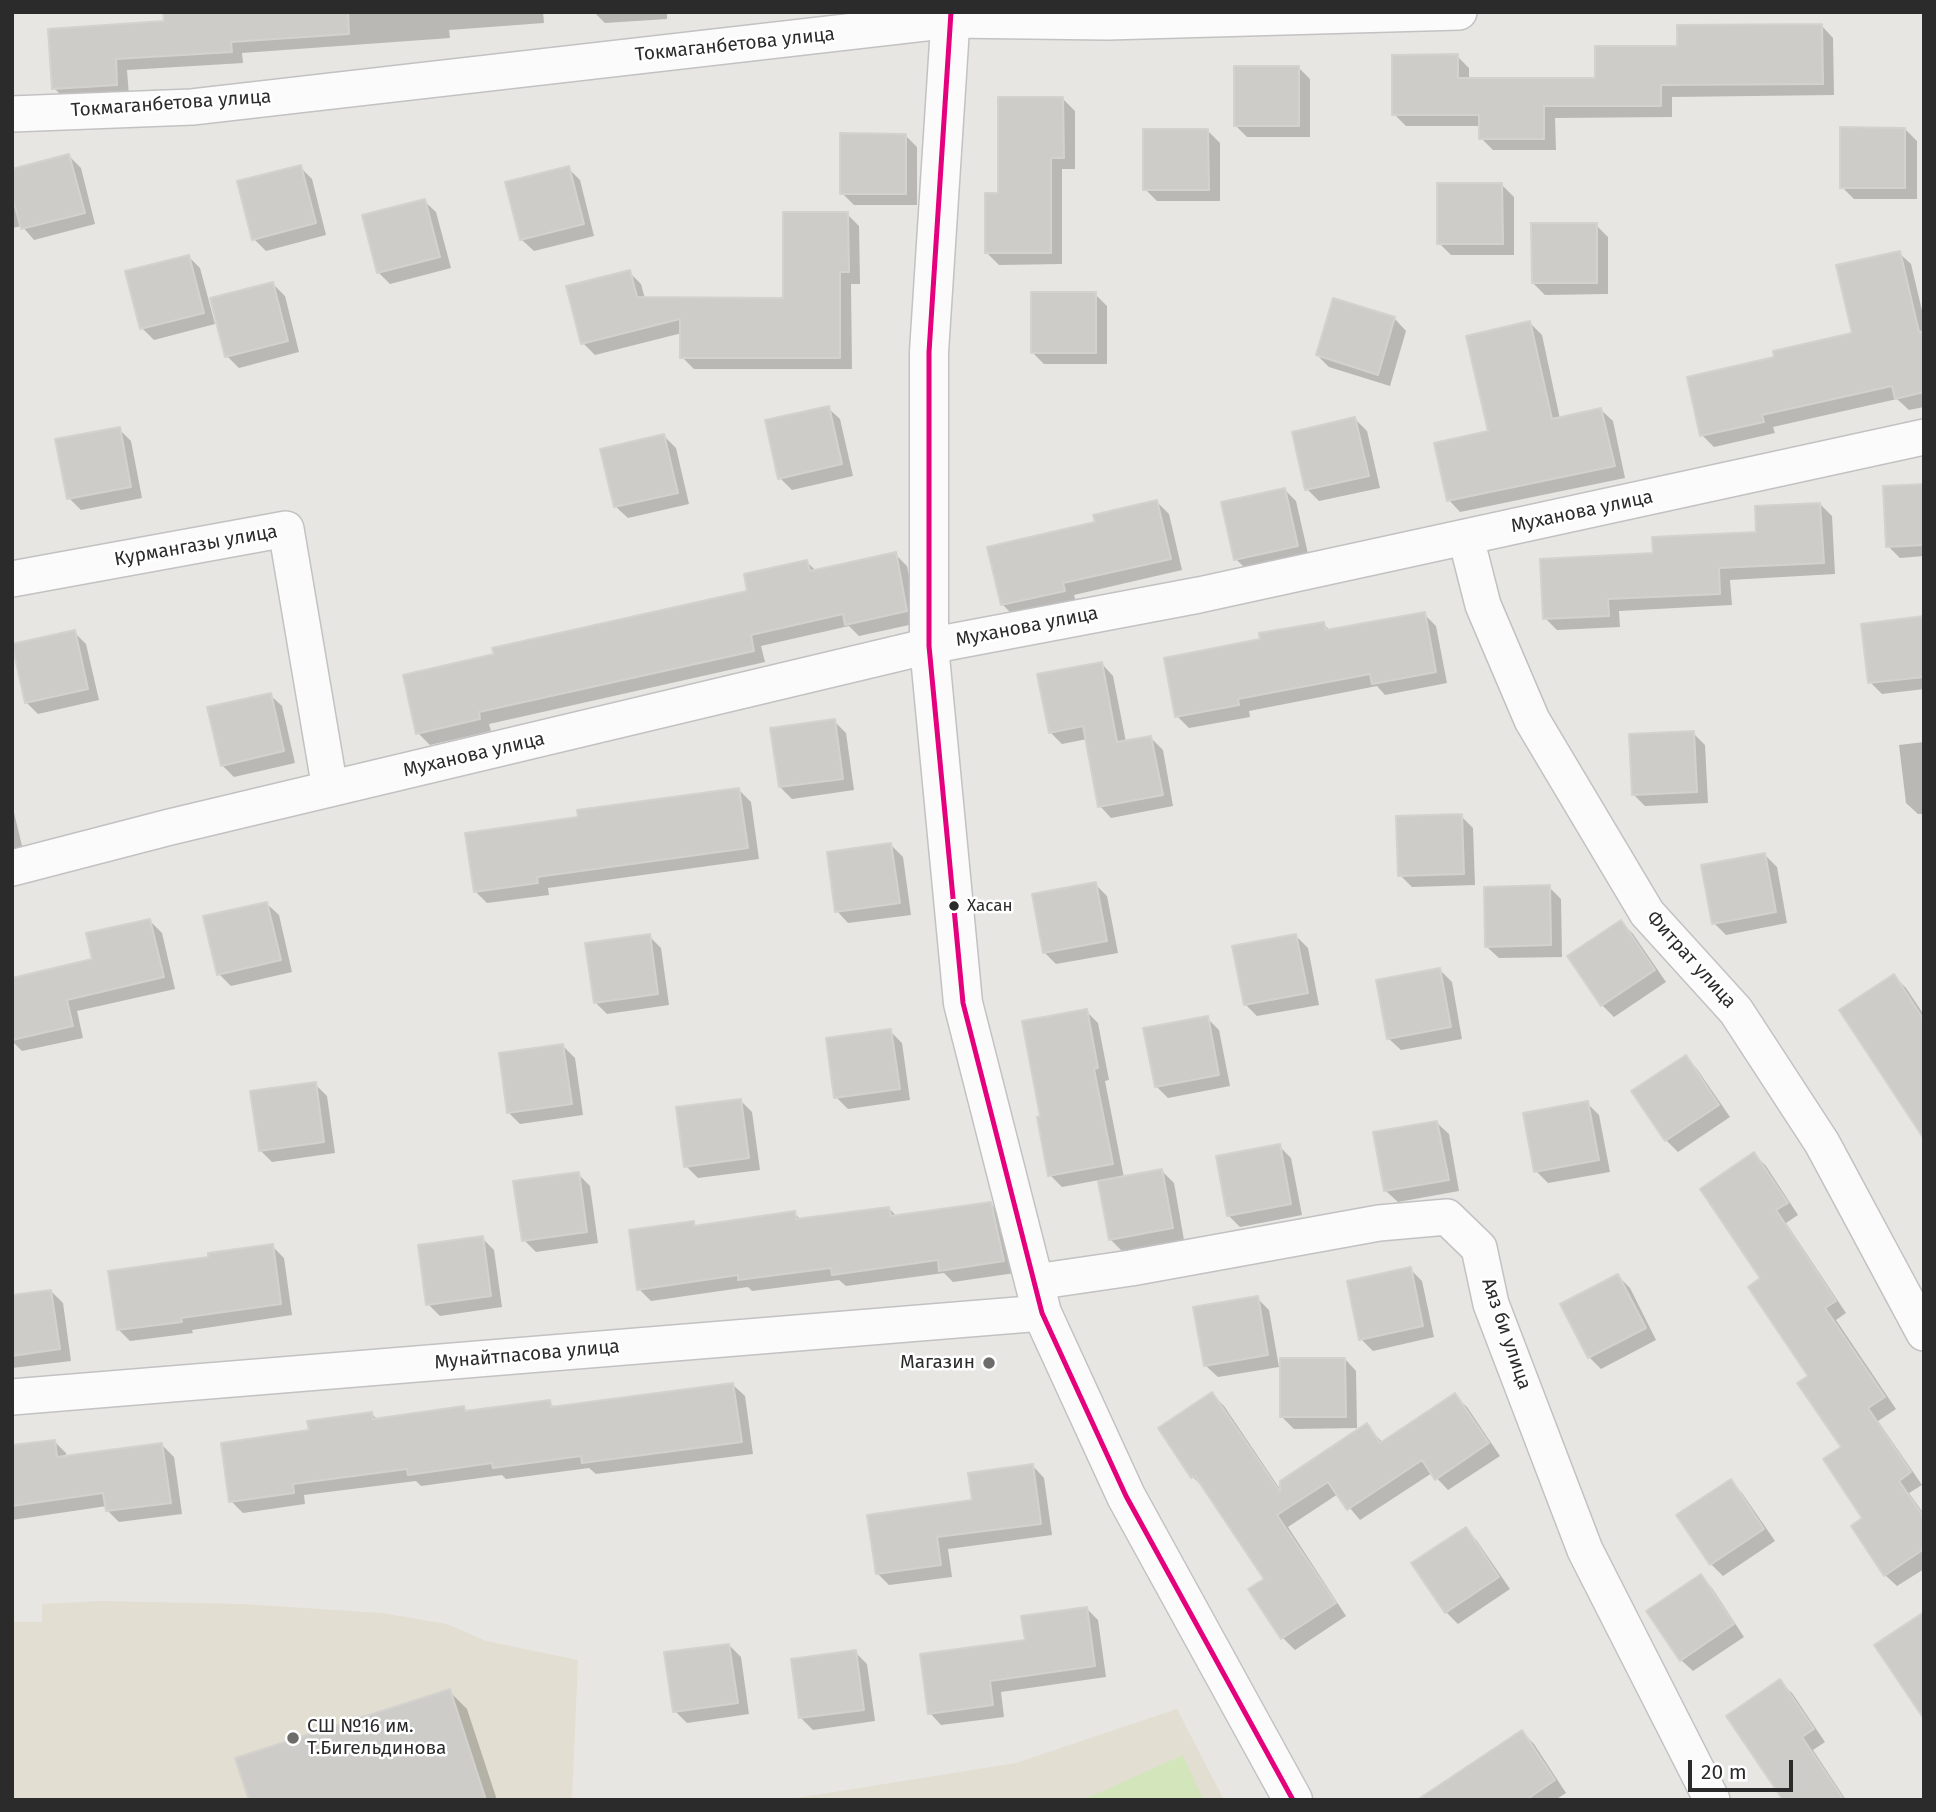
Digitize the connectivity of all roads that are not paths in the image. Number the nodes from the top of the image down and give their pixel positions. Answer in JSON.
{"nodes":[{"id":1,"x":1459,"y":12,"type":"edge"},
{"id":2,"x":951,"y":16,"type":"edge"},
{"id":3,"x":12,"y":114,"type":"edge"},
{"id":4,"x":1924,"y":437,"type":"edge"},
{"id":5,"x":1466,"y":538,"type":"junction"},
{"id":6,"x":12,"y":579,"type":"edge"},
{"id":7,"x":929,"y":646,"type":"junction"},
{"id":8,"x":330,"y":789,"type":"junction"},
{"id":9,"x":12,"y":869,"type":"edge"},
{"id":10,"x":1038,"y":1298,"type":"junction"},
{"id":11,"x":1924,"y":1334,"type":"edge"},
{"id":12,"x":12,"y":1397,"type":"edge"},
{"id":13,"x":1293,"y":1800,"type":"edge"},
{"id":14,"x":1712,"y":1800,"type":"edge"}],
"edges":[{"from":1,"to":2,"type":"street","name":"Токмаганбетова улица"},
{"from":2,"to":3,"type":"street","name":"Токмаганбетова улица"},
{"from":2,"to":7,"type":"street"},
{"from":4,"to":5,"type":"street","name":"Муханова улица"},
{"from":5,"to":7,"type":"street","name":"Муханова улица"},
{"from":5,"to":11,"type":"street","name":"Фитрат улица"},
{"from":6,"to":8,"type":"street","name":"Курмангазы улица"},
{"from":7,"to":8,"type":"street","name":"Муханова улица"},
{"from":7,"to":10,"type":"street"},
{"from":8,"to":9,"type":"street","name":"Муханова улица"},
{"from":10,"to":12,"type":"street","name":"Мунайтпасова улица"},
{"from":10,"to":13,"type":"street"},
{"from":10,"to":14,"type":"street","name":"Аяз би улица"}]}
